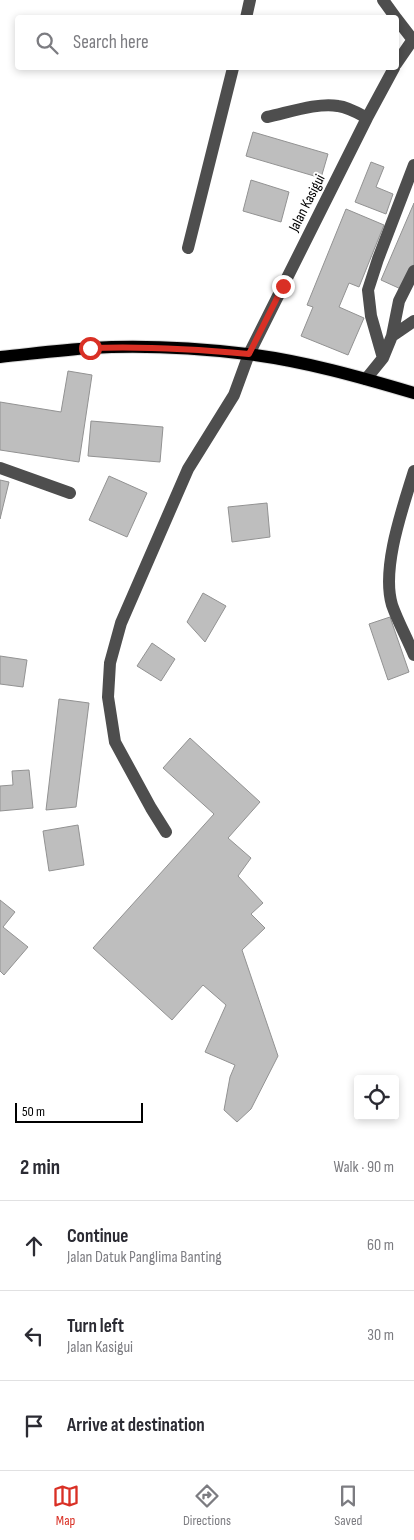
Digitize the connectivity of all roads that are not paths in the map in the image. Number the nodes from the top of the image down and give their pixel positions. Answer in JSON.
{"nodes":[{"id":1,"x":250,"y":0,"type":"edge"},
{"id":2,"x":384,"y":0,"type":"edge"},
{"id":3,"x":247,"y":15,"type":"edge"},
{"id":4,"x":394,"y":15,"type":"edge"},
{"id":5,"x":399,"y":22,"type":"edge"},
{"id":6,"x":413,"y":39,"type":"edge"},
{"id":7,"x":399,"y":60,"type":"edge"},
{"id":8,"x":232,"y":70,"type":"edge"},
{"id":9,"x":393,"y":70,"type":"edge"},
{"id":10,"x":267,"y":117,"type":"dead end"},
{"id":11,"x":367,"y":118,"type":"junction"},
{"id":12,"x":414,"y":165,"type":"edge"},
{"id":13,"x":188,"y":248,"type":"dead end"},
{"id":14,"x":414,"y":271,"type":"edge"},
{"id":15,"x":414,"y":321,"type":"edge"},
{"id":16,"x":392,"y":336,"type":"junction"},
{"id":17,"x":249,"y":354,"type":"junction"},
{"id":18,"x":0,"y":357,"type":"edge"},
{"id":19,"x":384,"y":358,"type":"junction"},
{"id":20,"x":366,"y":379,"type":"junction"},
{"id":21,"x":414,"y":393,"type":"edge"},
{"id":22,"x":0,"y":468,"type":"edge"},
{"id":23,"x":414,"y":471,"type":"edge"},
{"id":24,"x":70,"y":493,"type":"dead end"},
{"id":25,"x":414,"y":655,"type":"edge"},
{"id":26,"x":166,"y":832,"type":"dead end"}],
"edges":[{"from":1,"to":3,"type":"street"},
{"from":2,"to":4,"type":"street"},
{"from":5,"to":6,"type":"street"},
{"from":6,"to":7,"type":"street"},
{"from":8,"to":13,"type":"street"},
{"from":9,"to":11,"type":"street","name":"Jalan Kasigui"},
{"from":10,"to":11,"type":"street"},
{"from":11,"to":17,"type":"street","name":"Jalan Kasigui"},
{"from":12,"to":19,"type":"street"},
{"from":14,"to":16,"type":"street"},
{"from":15,"to":16,"type":"street"},
{"from":16,"to":19,"type":"street"},
{"from":17,"to":18,"type":"main road"},
{"from":17,"to":20,"type":"main road"},
{"from":17,"to":26,"type":"street","name":"Jalan Kasigui"},
{"from":19,"to":20,"type":"street"},
{"from":20,"to":21,"type":"main road"},
{"from":22,"to":24,"type":"street"},
{"from":23,"to":25,"type":"street"}]}
